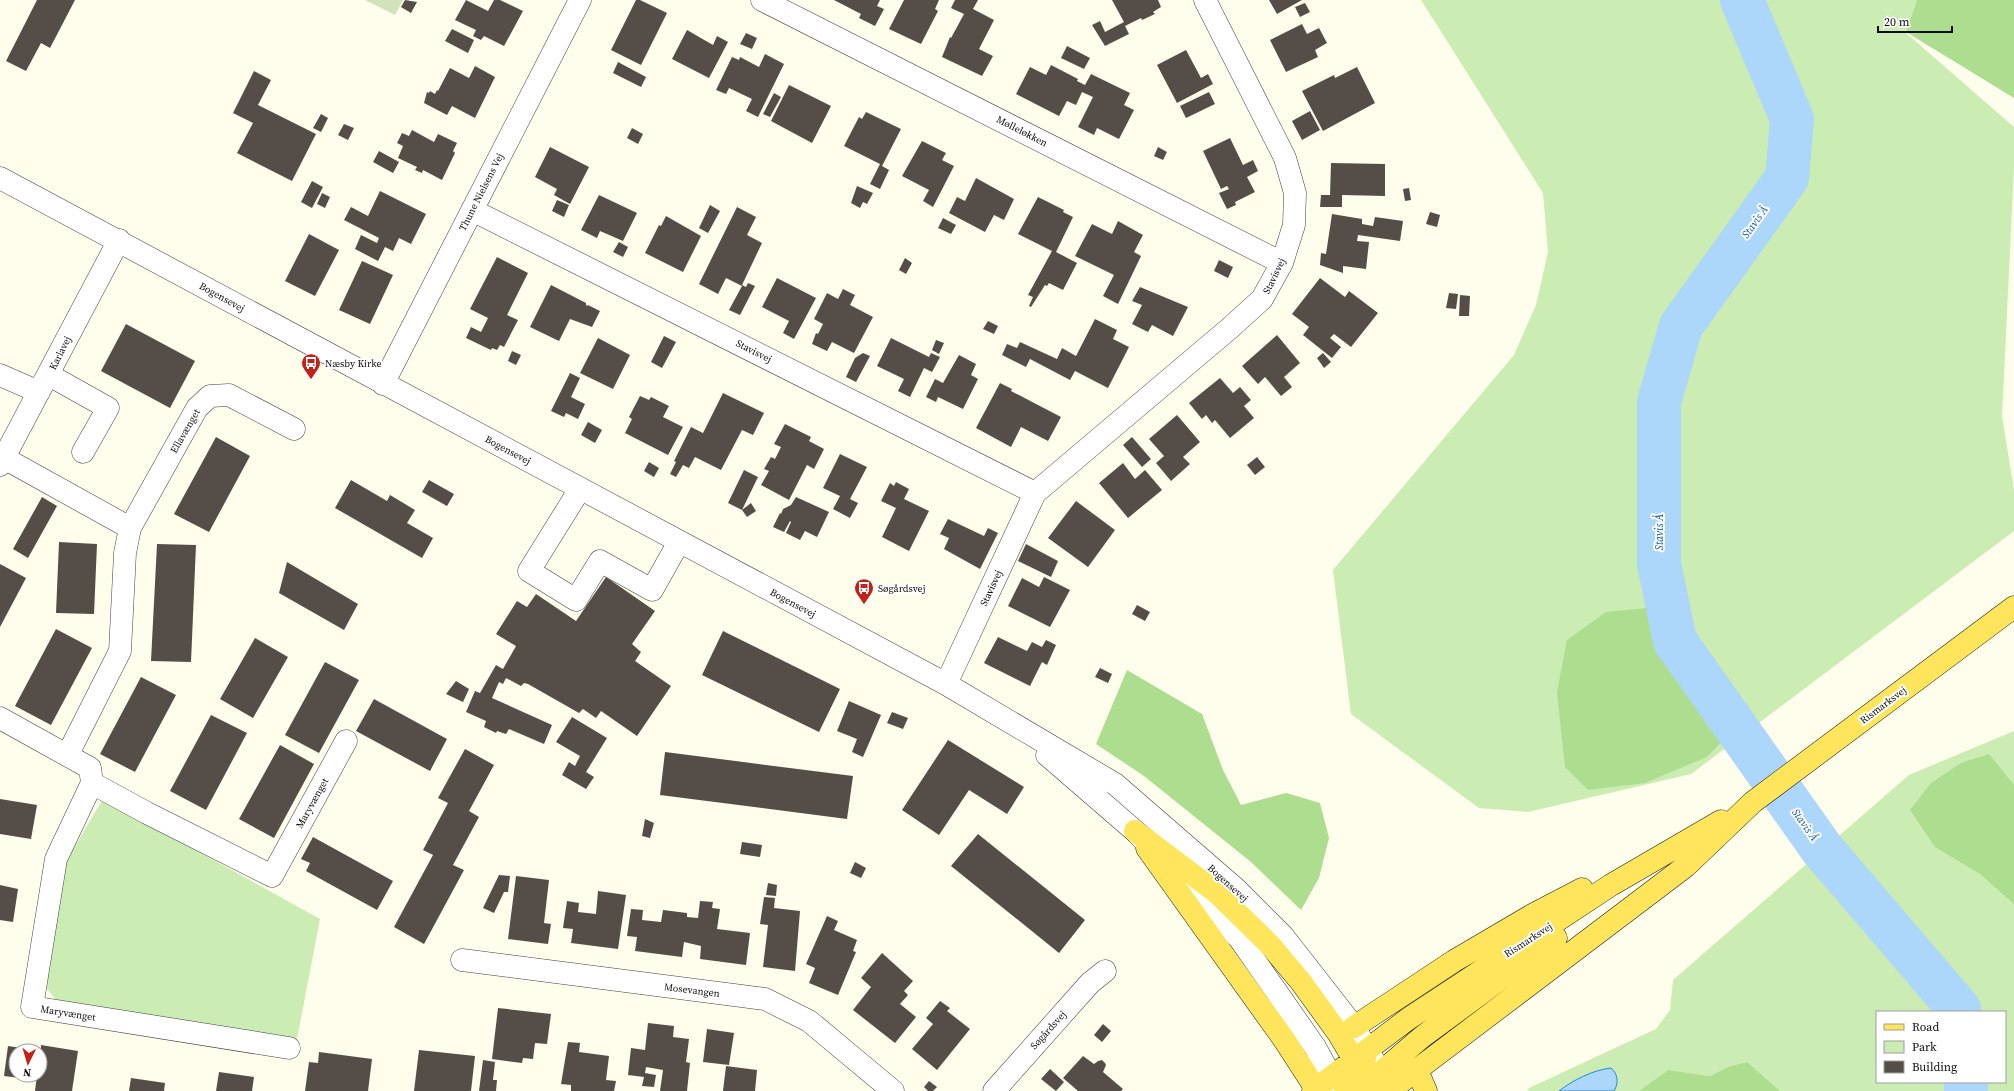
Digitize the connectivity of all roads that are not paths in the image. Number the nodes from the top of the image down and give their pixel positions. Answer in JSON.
{"nodes":[{"id":1,"x":580,"y":0,"type":"edge"},
{"id":2,"x":762,"y":0,"type":"edge"},
{"id":3,"x":1205,"y":0,"type":"edge"},
{"id":4,"x":0,"y":178,"type":"edge"},
{"id":5,"x":472,"y":210,"type":"junction"},
{"id":6,"x":119,"y":240,"type":"junction"},
{"id":7,"x":1282,"y":263,"type":"junction"},
{"id":8,"x":0,"y":375,"type":"edge"},
{"id":9,"x":44,"y":384,"type":"junction"},
{"id":10,"x":383,"y":384,"type":"junction"},
{"id":11,"x":294,"y":428,"type":"dead end"},
{"id":12,"x":82,"y":452,"type":"dead end"},
{"id":13,"x":2,"y":462,"type":"edge"},
{"id":14,"x":580,"y":489,"type":"junction"},
{"id":15,"x":1035,"y":492,"type":"junction"},
{"id":16,"x":130,"y":528,"type":"junction"},
{"id":17,"x":679,"y":542,"type":"junction"},
{"id":18,"x":2014,"y":607,"type":"edge"},
{"id":19,"x":946,"y":684,"type":"junction"},
{"id":20,"x":0,"y":718,"type":"edge"},
{"id":21,"x":1014,"y":725,"type":"junction"},
{"id":22,"x":346,"y":741,"type":"dead end"},
{"id":23,"x":68,"y":754,"type":"junction"},
{"id":24,"x":92,"y":782,"type":"junction"},
{"id":25,"x":1753,"y":802,"type":"junction"},
{"id":26,"x":1135,"y":831,"type":"junction"},
{"id":27,"x":462,"y":960,"type":"dead end"},
{"id":28,"x":1105,"y":971,"type":"dead end"},
{"id":29,"x":1354,"y":1027,"type":"junction"},
{"id":30,"x":289,"y":1048,"type":"dead end"},
{"id":31,"x":1417,"y":1070,"type":"junction"},
{"id":32,"x":1358,"y":1082,"type":"edge"},
{"id":33,"x":893,"y":1091,"type":"edge"},
{"id":34,"x":994,"y":1091,"type":"edge"},
{"id":35,"x":1426,"y":1091,"type":"edge"}],
"edges":[{"from":1,"to":5,"type":"street","name":"Thune Nielsens Vej"},
{"from":2,"to":7,"type":"street","name":"Mølleløkken"},
{"from":3,"to":7,"type":"street","name":"Stavisvej"},
{"from":4,"to":6,"type":"street","name":"Bogensevej"},
{"from":5,"to":10,"type":"street","name":"Thune Nielsens Vej"},
{"from":5,"to":15,"type":"street","name":"Stavisvej"},
{"from":6,"to":9,"type":"street","name":"Karlavej"},
{"from":6,"to":10,"type":"street","name":"Bogensevej"},
{"from":7,"to":15,"type":"street","name":"Stavisvej"},
{"from":8,"to":9,"type":"street"},
{"from":9,"to":12,"type":"street"},
{"from":9,"to":13,"type":"street","name":"Karlavej"},
{"from":10,"to":14,"type":"street","name":"Bogensevej"},
{"from":11,"to":16,"type":"street","name":"Ellavænget"},
{"from":13,"to":16,"type":"street"},
{"from":14,"to":17,"type":"street","name":"Bogensevej"},
{"from":14,"to":17,"type":"street"},
{"from":15,"to":19,"type":"street","name":"Stavisvej"},
{"from":16,"to":23,"type":"street","name":"Ellavænget"},
{"from":17,"to":19,"type":"street","name":"Bogensevej"},
{"from":18,"to":25,"type":"main road","name":"Rismarksvej"},
{"from":19,"to":21,"type":"street","name":"Bogensevej"},
{"from":20,"to":23,"type":"street"},
{"from":21,"to":26,"type":"street","name":"Bogensevej"},
{"from":21,"to":29,"type":"street","name":"Bogensevej"},
{"from":22,"to":24,"type":"street","name":"Maryvænget"},
{"from":23,"to":24,"type":"street"},
{"from":24,"to":30,"type":"street","name":"Maryvænget"},
{"from":25,"to":29,"type":"main road"},
{"from":25,"to":31,"type":"main road","name":"Rismarksvej"},
{"from":25,"to":32,"type":"main road","name":"Rismarksvej"},
{"from":26,"to":32,"type":"main road"},
{"from":26,"to":32,"type":"main road"},
{"from":27,"to":33,"type":"street","name":"Mosevangen"},
{"from":28,"to":34,"type":"street","name":"Søgårdsvej"},
{"from":29,"to":32,"type":"street","name":"Bogensevej"},
{"from":31,"to":32,"type":"main road","name":"Rismarksvej"},
{"from":31,"to":35,"type":"main road"}]}
